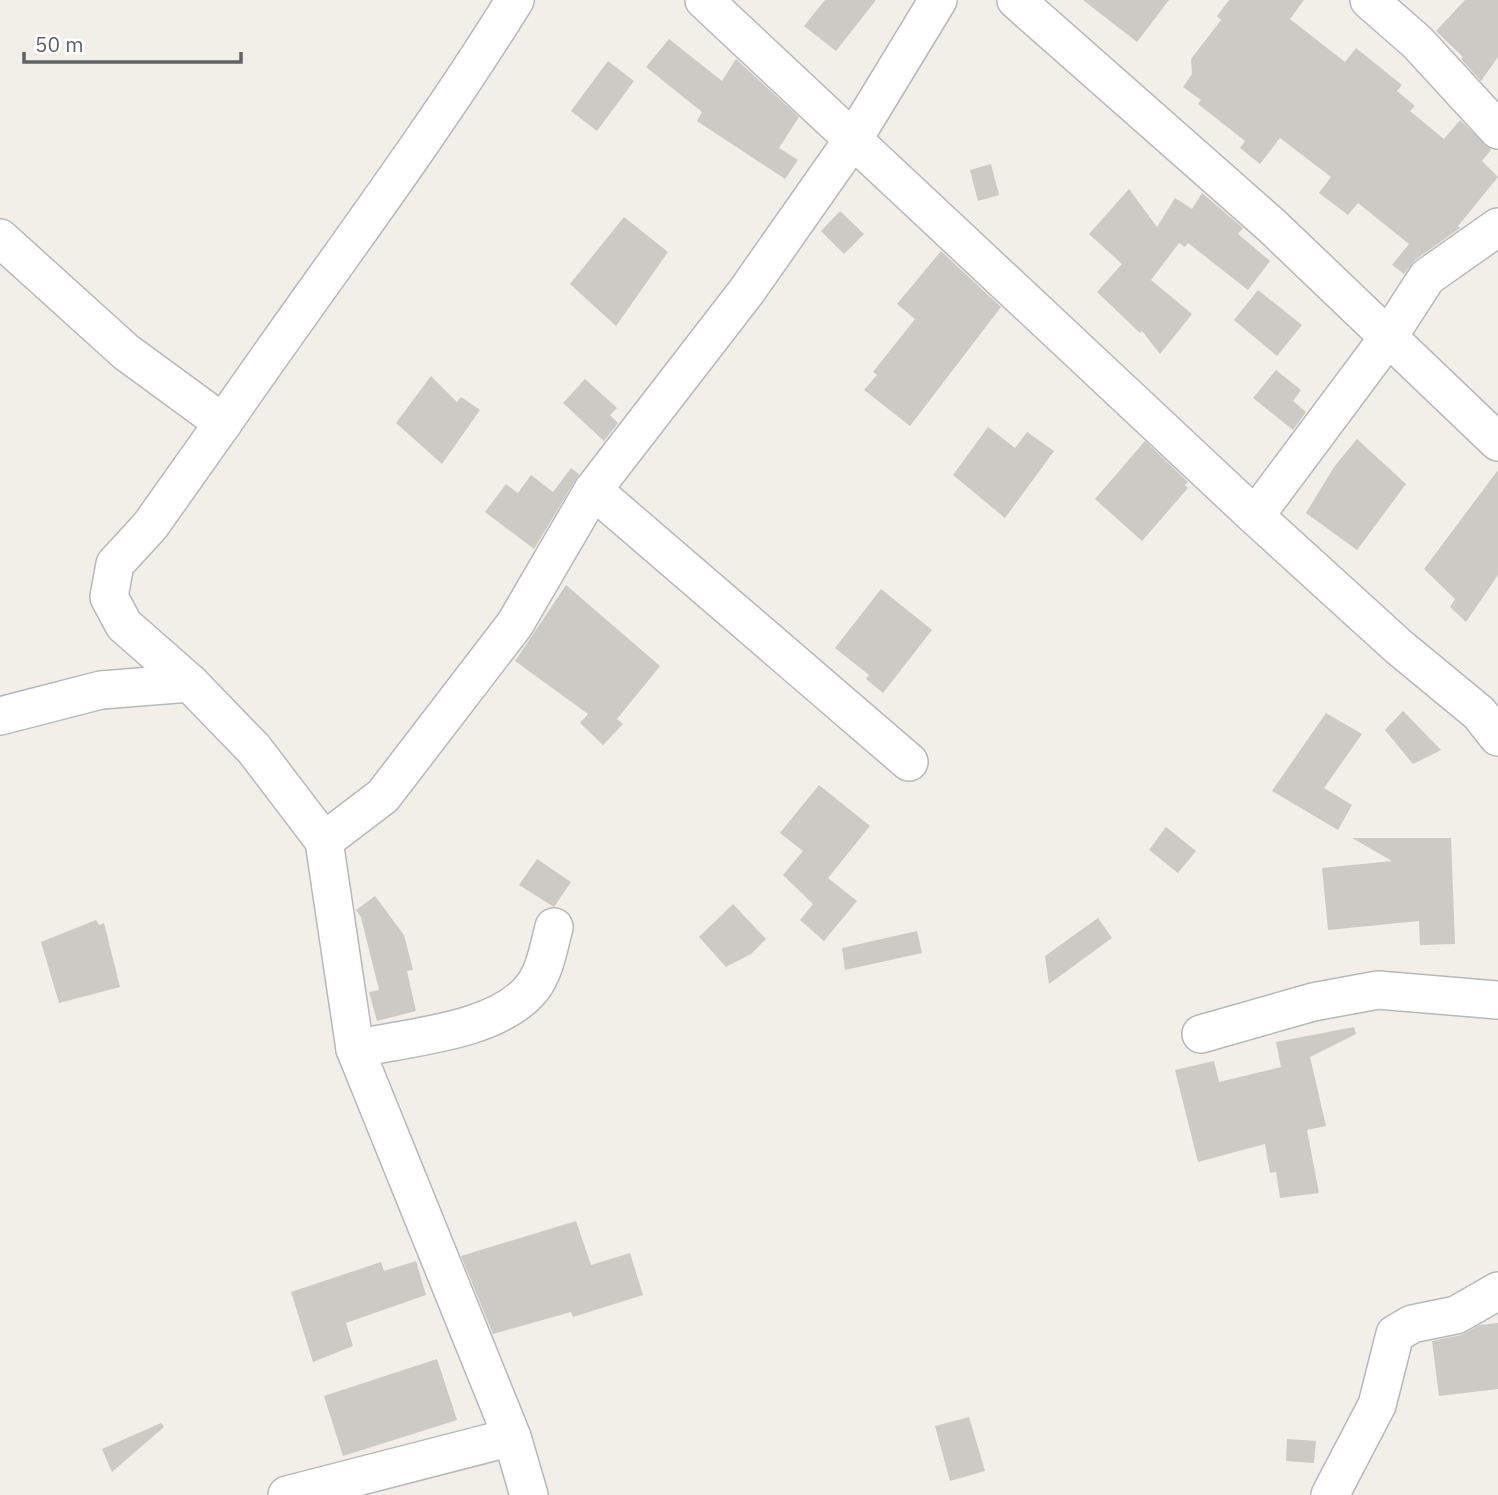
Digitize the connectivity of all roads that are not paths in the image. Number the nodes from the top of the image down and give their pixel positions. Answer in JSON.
{"nodes":[{"id":1,"x":515,"y":0,"type":"edge"},
{"id":2,"x":704,"y":0,"type":"edge"},
{"id":3,"x":938,"y":0,"type":"edge"},
{"id":4,"x":1016,"y":0,"type":"edge"},
{"id":5,"x":1369,"y":0,"type":"edge"},
{"id":6,"x":1498,"y":130,"type":"edge"},
{"id":7,"x":854,"y":138,"type":"junction"},
{"id":8,"x":1498,"y":227,"type":"edge"},
{"id":9,"x":0,"y":238,"type":"edge"},
{"id":10,"x":1387,"y":339,"type":"junction"},
{"id":11,"x":223,"y":423,"type":"junction"},
{"id":12,"x":1498,"y":442,"type":"edge"},
{"id":13,"x":593,"y":490,"type":"junction"},
{"id":14,"x":1255,"y":516,"type":"junction"},
{"id":15,"x":190,"y":683,"type":"junction"},
{"id":16,"x":0,"y":716,"type":"edge"},
{"id":17,"x":1498,"y":737,"type":"edge"},
{"id":18,"x":909,"y":762,"type":"dead end"},
{"id":19,"x":324,"y":841,"type":"junction"},
{"id":20,"x":554,"y":927,"type":"dead end"},
{"id":21,"x":1498,"y":1000,"type":"edge"},
{"id":22,"x":1201,"y":1034,"type":"dead end"},
{"id":23,"x":355,"y":1049,"type":"junction"},
{"id":24,"x":1498,"y":1291,"type":"edge"},
{"id":25,"x":512,"y":1437,"type":"junction"},
{"id":26,"x":287,"y":1495,"type":"edge"},
{"id":27,"x":529,"y":1495,"type":"edge"},
{"id":28,"x":1330,"y":1495,"type":"edge"}],
"edges":[{"from":1,"to":11,"type":"street"},
{"from":2,"to":7,"type":"street"},
{"from":3,"to":7,"type":"street"},
{"from":4,"to":10,"type":"street"},
{"from":5,"to":6,"type":"street"},
{"from":7,"to":13,"type":"street"},
{"from":7,"to":14,"type":"street"},
{"from":8,"to":10,"type":"street"},
{"from":9,"to":11,"type":"street"},
{"from":10,"to":12,"type":"street"},
{"from":10,"to":14,"type":"street"},
{"from":11,"to":15,"type":"street"},
{"from":13,"to":18,"type":"street"},
{"from":13,"to":19,"type":"street"},
{"from":14,"to":17,"type":"street"},
{"from":15,"to":16,"type":"street"},
{"from":15,"to":19,"type":"street"},
{"from":19,"to":23,"type":"street"},
{"from":20,"to":23,"type":"street"},
{"from":21,"to":22,"type":"street"},
{"from":23,"to":25,"type":"street"},
{"from":24,"to":28,"type":"street"},
{"from":25,"to":26,"type":"street"},
{"from":25,"to":27,"type":"street"}]}
